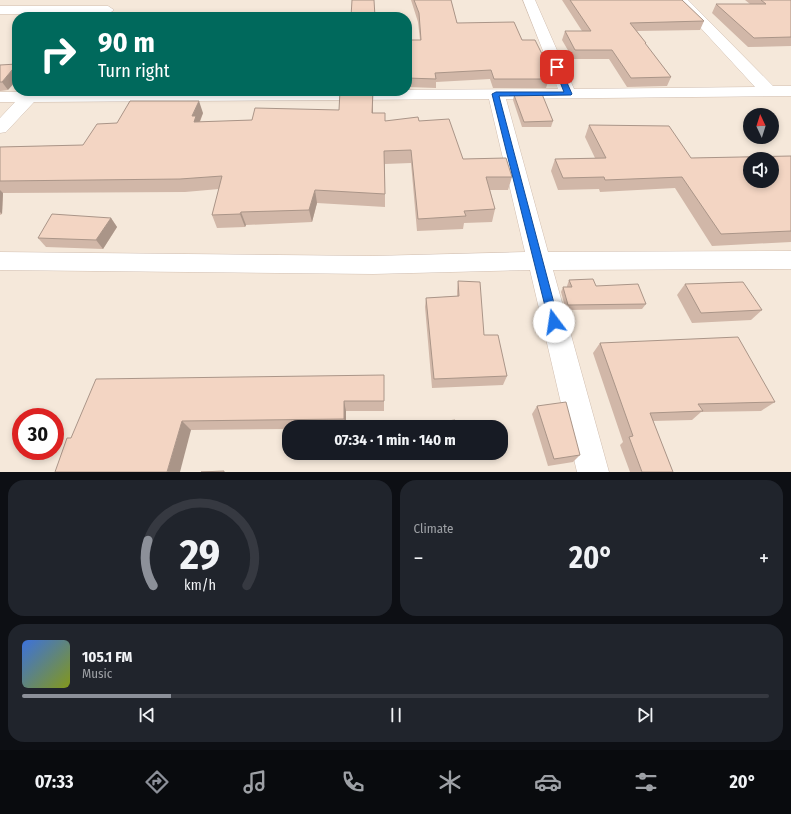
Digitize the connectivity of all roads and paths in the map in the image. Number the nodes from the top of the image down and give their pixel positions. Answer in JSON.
{"nodes":[{"id":1,"x":529,"y":0,"type":"edge"},
{"id":2,"x":681,"y":0,"type":"edge"},
{"id":3,"x":109,"y":9,"type":"edge"},
{"id":4,"x":0,"y":10,"type":"edge"},
{"id":5,"x":768,"y":91,"type":"junction"},
{"id":6,"x":791,"y":91,"type":"edge"},
{"id":7,"x":412,"y":94,"type":"edge"},
{"id":8,"x":496,"y":94,"type":"junction"},
{"id":9,"x":568,"y":94,"type":"junction"},
{"id":10,"x":12,"y":96,"type":"edge"},
{"id":11,"x":31,"y":96,"type":"edge"},
{"id":12,"x":0,"y":97,"type":"edge"},
{"id":13,"x":0,"y":128,"type":"edge"},
{"id":14,"x":791,"y":260,"type":"edge"},
{"id":15,"x":0,"y":261,"type":"edge"},
{"id":16,"x":538,"y":261,"type":"junction"},
{"id":17,"x":593,"y":472,"type":"edge"}],
"edges":[{"from":1,"to":9,"type":"street"},
{"from":2,"to":5,"type":"street"},
{"from":3,"to":4,"type":"street"},
{"from":5,"to":6,"type":"street"},
{"from":5,"to":9,"type":"street"},
{"from":7,"to":8,"type":"street"},
{"from":8,"to":9,"type":"street"},
{"from":8,"to":16,"type":"street"},
{"from":10,"to":12,"type":"street"},
{"from":11,"to":13,"type":"street"},
{"from":14,"to":16,"type":"street"},
{"from":15,"to":16,"type":"street"},
{"from":16,"to":17,"type":"street"}]}
